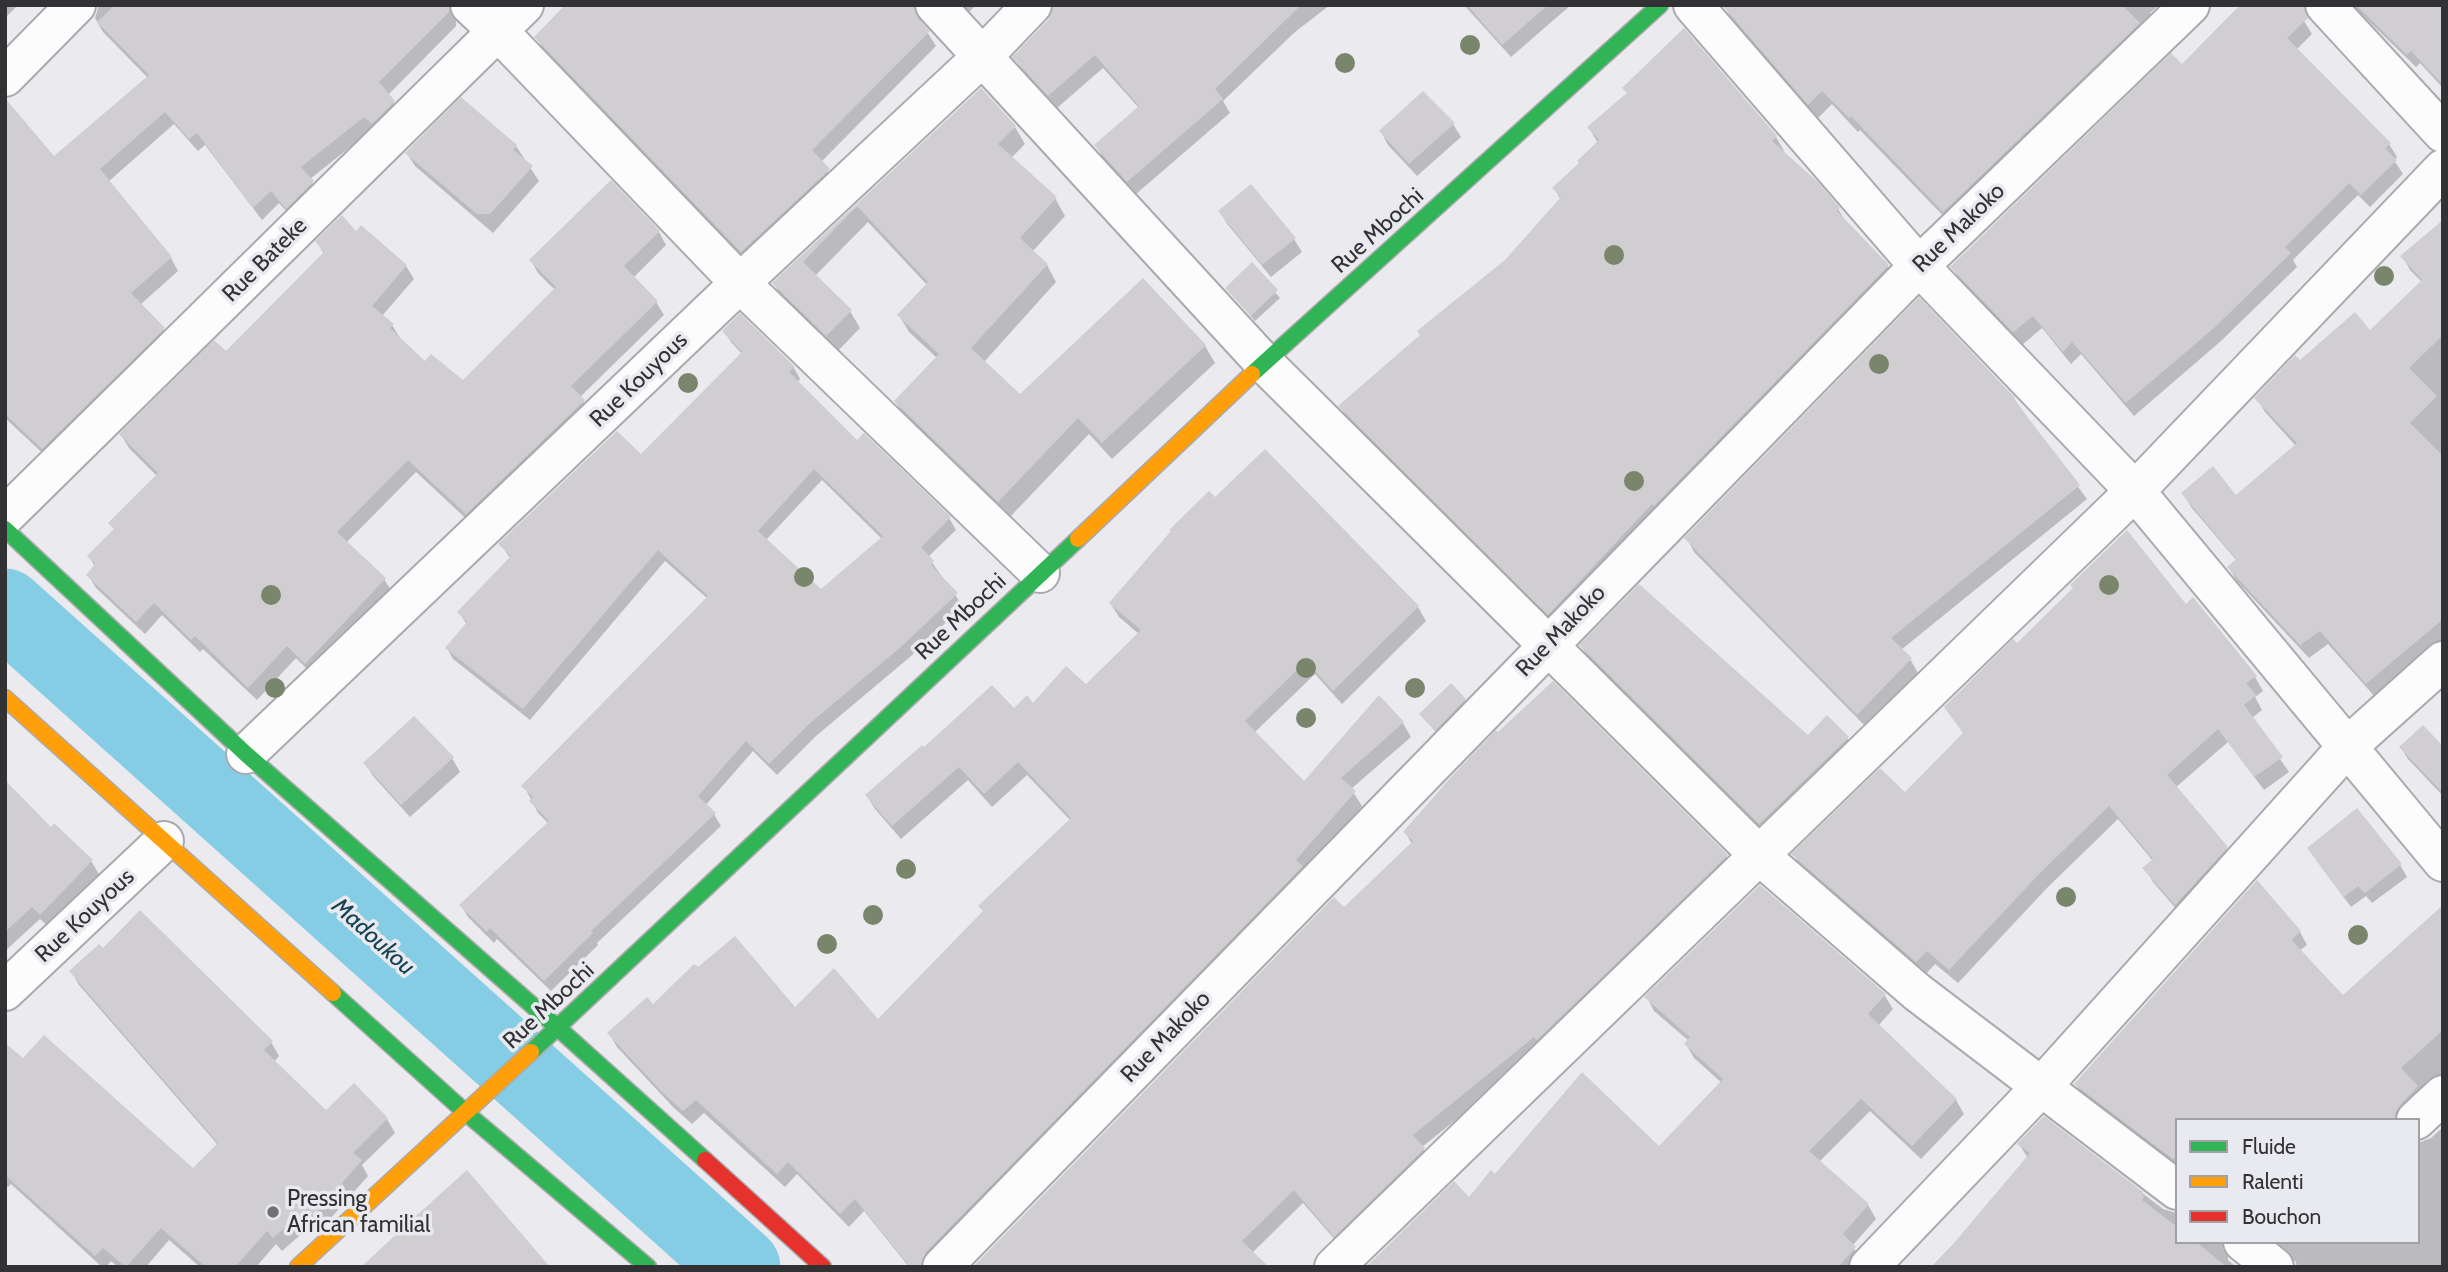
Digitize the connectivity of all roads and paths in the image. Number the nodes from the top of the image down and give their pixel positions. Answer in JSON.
{"nodes":[{"id":1,"x":76,"y":5,"type":"edge"},
{"id":2,"x":470,"y":5,"type":"edge"},
{"id":3,"x":935,"y":5,"type":"edge"},
{"id":4,"x":1032,"y":5,"type":"edge"},
{"id":5,"x":1660,"y":5,"type":"edge"},
{"id":6,"x":1693,"y":5,"type":"edge"},
{"id":7,"x":2190,"y":5,"type":"edge"},
{"id":8,"x":2325,"y":5,"type":"edge"},
{"id":9,"x":511,"y":18,"type":"edge"},
{"id":10,"x":983,"y":56,"type":"junction"},
{"id":11,"x":5,"y":77,"type":"edge"},
{"id":12,"x":2443,"y":133,"type":"edge"},
{"id":13,"x":2443,"y":169,"type":"edge"},
{"id":14,"x":1919,"y":266,"type":"junction"},
{"id":15,"x":740,"y":283,"type":"junction"},
{"id":16,"x":1264,"y":363,"type":"junction"},
{"id":17,"x":2135,"y":491,"type":"junction"},
{"id":18,"x":5,"y":516,"type":"edge"},
{"id":19,"x":5,"y":529,"type":"edge"},
{"id":20,"x":1040,"y":573,"type":"junction"},
{"id":21,"x":1547,"y":645,"type":"junction"},
{"id":22,"x":2443,"y":661,"type":"edge"},
{"id":23,"x":5,"y":698,"type":"edge"},
{"id":24,"x":2348,"y":746,"type":"junction"},
{"id":25,"x":246,"y":754,"type":"junction"},
{"id":26,"x":164,"y":841,"type":"junction"},
{"id":27,"x":1760,"y":856,"type":"junction"},
{"id":28,"x":2443,"y":862,"type":"edge"},
{"id":29,"x":5,"y":991,"type":"edge"},
{"id":30,"x":558,"y":1028,"type":"junction"},
{"id":31,"x":2042,"y":1086,"type":"junction"},
{"id":32,"x":2443,"y":1095,"type":"edge"},
{"id":33,"x":465,"y":1112,"type":"junction"},
{"id":34,"x":2418,"y":1118,"type":"edge"},
{"id":35,"x":2175,"y":1189,"type":"edge"},
{"id":36,"x":302,"y":1266,"type":"edge"},
{"id":37,"x":648,"y":1267,"type":"edge"},
{"id":38,"x":823,"y":1267,"type":"edge"},
{"id":39,"x":942,"y":1267,"type":"edge"},
{"id":40,"x":1334,"y":1267,"type":"edge"},
{"id":41,"x":1869,"y":1267,"type":"edge"}],
"edges":[{"from":1,"to":11,"type":"street"},
{"from":2,"to":9,"type":"street"},
{"from":3,"to":10,"type":"street"},
{"from":4,"to":10,"type":"street","name":"Rue Kouyous"},
{"from":5,"to":16,"type":"main road","name":"Rue Mbochi"},
{"from":6,"to":14,"type":"street"},
{"from":7,"to":14,"type":"street","name":"Rue Makoko"},
{"from":8,"to":12,"type":"street"},
{"from":9,"to":15,"type":"street"},
{"from":9,"to":18,"type":"street","name":"Rue Bateke"},
{"from":10,"to":15,"type":"street","name":"Rue Kouyous"},
{"from":10,"to":16,"type":"street"},
{"from":13,"to":17,"type":"street"},
{"from":14,"to":17,"type":"street"},
{"from":14,"to":21,"type":"street","name":"Rue Makoko"},
{"from":15,"to":20,"type":"street"},
{"from":15,"to":25,"type":"street","name":"Rue Kouyous"},
{"from":16,"to":20,"type":"main road","name":"Rue Mbochi"},
{"from":16,"to":21,"type":"street"},
{"from":17,"to":24,"type":"street"},
{"from":17,"to":27,"type":"street"},
{"from":19,"to":25,"type":"main road"},
{"from":20,"to":30,"type":"main road","name":"Rue Mbochi"},
{"from":21,"to":27,"type":"street"},
{"from":21,"to":39,"type":"street","name":"Rue Makoko"},
{"from":22,"to":24,"type":"street"},
{"from":23,"to":26,"type":"main road"},
{"from":24,"to":28,"type":"street"},
{"from":24,"to":31,"type":"street"},
{"from":25,"to":30,"type":"main road"},
{"from":26,"to":29,"type":"street","name":"Rue Kouyous"},
{"from":26,"to":33,"type":"main road"},
{"from":27,"to":31,"type":"street"},
{"from":27,"to":40,"type":"street"},
{"from":30,"to":33,"type":"main road","name":"Rue Mbochi"},
{"from":30,"to":38,"type":"main road"},
{"from":31,"to":35,"type":"street"},
{"from":31,"to":41,"type":"street"},
{"from":32,"to":34,"type":"street"},
{"from":33,"to":36,"type":"main road","name":"Rue Mbochi"},
{"from":33,"to":37,"type":"main road"}]}
